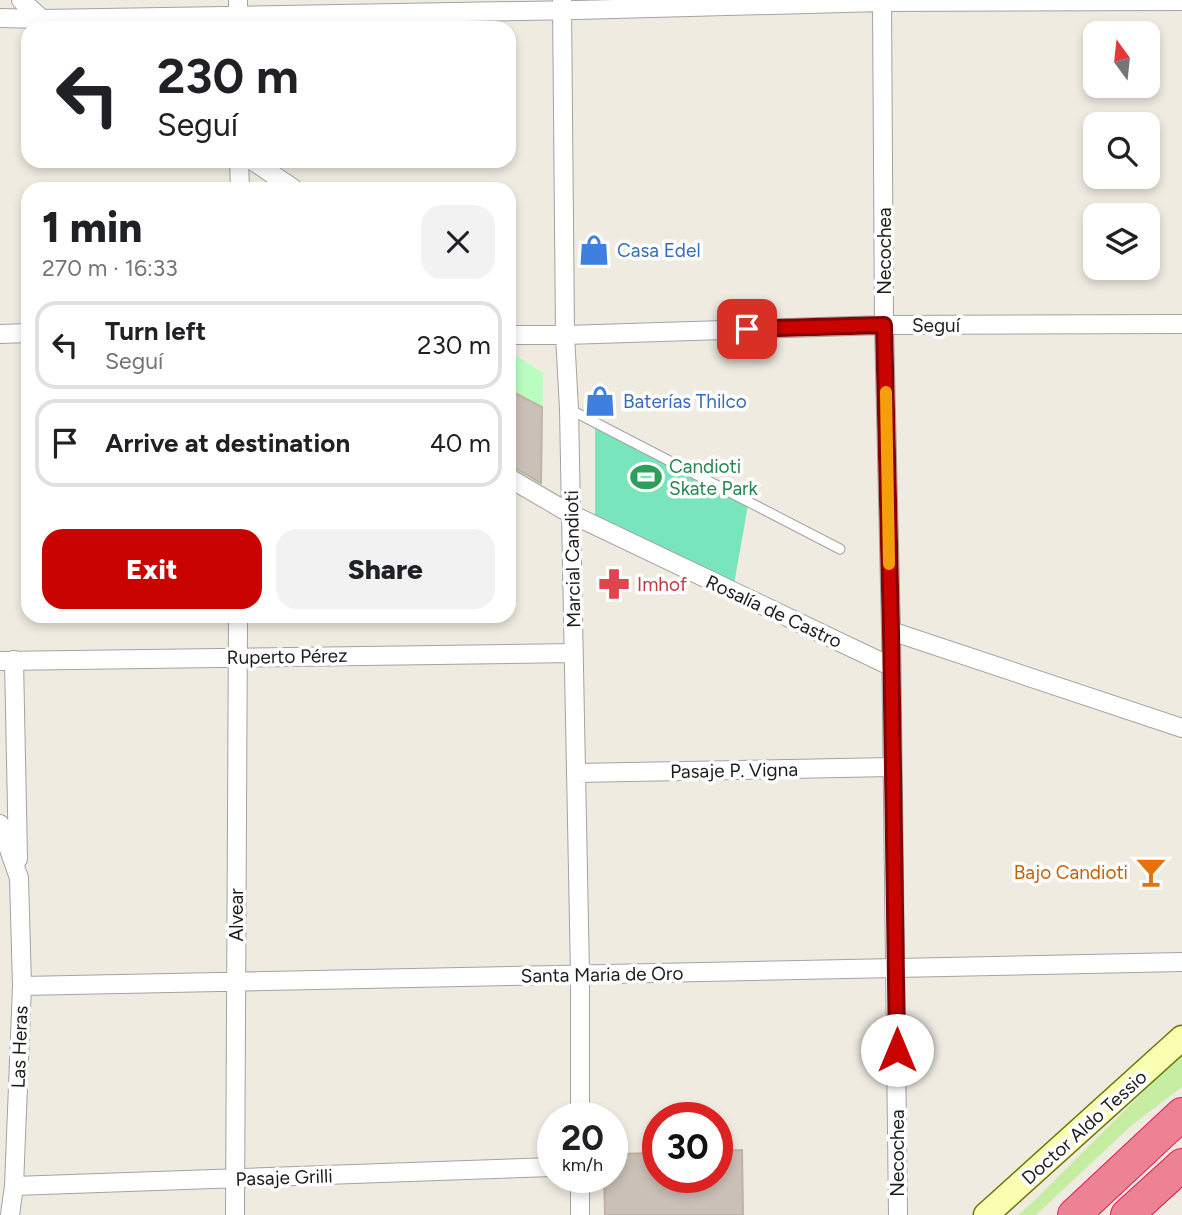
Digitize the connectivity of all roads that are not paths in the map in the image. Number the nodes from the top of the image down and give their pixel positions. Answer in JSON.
{"nodes":[{"id":1,"x":21,"y":0,"type":"edge"},
{"id":2,"x":882,"y":1,"type":"edge"},
{"id":3,"x":1182,"y":1,"type":"edge"},
{"id":4,"x":562,"y":5,"type":"edge"},
{"id":5,"x":238,"y":14,"type":"edge"},
{"id":6,"x":0,"y":18,"type":"edge"},
{"id":7,"x":28,"y":21,"type":"edge"},
{"id":8,"x":45,"y":21,"type":"edge"},
{"id":9,"x":89,"y":21,"type":"edge"},
{"id":10,"x":263,"y":168,"type":"edge"},
{"id":11,"x":284,"y":182,"type":"edge"},
{"id":12,"x":1182,"y":324,"type":"edge"},
{"id":13,"x":884,"y":325,"type":"junction"},
{"id":14,"x":21,"y":333,"type":"edge"},
{"id":15,"x":0,"y":334,"type":"edge"},
{"id":16,"x":516,"y":335,"type":"edge"},
{"id":17,"x":565,"y":335,"type":"junction"},
{"id":18,"x":569,"y":409,"type":"junction"},
{"id":19,"x":516,"y":482,"type":"edge"},
{"id":20,"x":571,"y":514,"type":"junction"},
{"id":21,"x":840,"y":549,"type":"dead end"},
{"id":22,"x":238,"y":623,"type":"edge"},
{"id":23,"x":891,"y":631,"type":"junction"},
{"id":24,"x":573,"y":653,"type":"junction"},
{"id":25,"x":237,"y":657,"type":"junction"},
{"id":26,"x":7,"y":660,"type":"edge"},
{"id":27,"x":890,"y":666,"type":"junction"},
{"id":28,"x":1182,"y":729,"type":"edge"},
{"id":29,"x":892,"y":767,"type":"junction"},
{"id":30,"x":576,"y":773,"type":"junction"},
{"id":31,"x":0,"y":824,"type":"edge"},
{"id":32,"x":19,"y":878,"type":"junction"},
{"id":33,"x":1182,"y":962,"type":"edge"},
{"id":34,"x":896,"y":968,"type":"junction"},
{"id":35,"x":580,"y":975,"type":"junction"},
{"id":36,"x":236,"y":980,"type":"junction"},
{"id":37,"x":22,"y":986,"type":"junction"},
{"id":38,"x":1182,"y":1038,"type":"edge"},
{"id":39,"x":580,"y":1102,"type":"edge"},
{"id":40,"x":1182,"y":1114,"type":"edge"},
{"id":41,"x":1182,"y":1165,"type":"edge"},
{"id":42,"x":537,"y":1168,"type":"edge"},
{"id":43,"x":235,"y":1179,"type":"junction"},
{"id":44,"x":14,"y":1186,"type":"junction"},
{"id":45,"x":580,"y":1193,"type":"edge"},
{"id":46,"x":10,"y":1215,"type":"edge"},
{"id":47,"x":235,"y":1215,"type":"edge"},
{"id":48,"x":580,"y":1215,"type":"edge"},
{"id":49,"x":898,"y":1215,"type":"edge"},
{"id":50,"x":986,"y":1215,"type":"edge"},
{"id":51,"x":1074,"y":1215,"type":"edge"},
{"id":52,"x":1127,"y":1215,"type":"edge"}],
"edges":[{"from":1,"to":8,"type":"street"},
{"from":2,"to":3,"type":"street"},
{"from":2,"to":4,"type":"street"},
{"from":2,"to":13,"type":"street","name":"Necochea"},
{"from":4,"to":5,"type":"street"},
{"from":4,"to":17,"type":"street","name":"Marcial Candioti"},
{"from":5,"to":9,"type":"street"},
{"from":6,"to":7,"type":"street"},
{"from":10,"to":11,"type":"street"},
{"from":12,"to":13,"type":"street","name":"Seguí"},
{"from":13,"to":17,"type":"street","name":"Seguí"},
{"from":13,"to":23,"type":"street","name":"Necochea"},
{"from":14,"to":15,"type":"street"},
{"from":16,"to":17,"type":"street","name":"Seguí"},
{"from":17,"to":18,"type":"street","name":"Marcial Candioti"},
{"from":18,"to":20,"type":"street","name":"Marcial Candioti"},
{"from":18,"to":21,"type":"lane"},
{"from":19,"to":20,"type":"street","name":"Rosalía de Castro"},
{"from":20,"to":24,"type":"street","name":"Marcial Candioti"},
{"from":20,"to":27,"type":"street","name":"Rosalía de Castro"},
{"from":22,"to":25,"type":"street","name":"Alvear"},
{"from":23,"to":27,"type":"street","name":"Necochea"},
{"from":23,"to":28,"type":"street"},
{"from":24,"to":25,"type":"street","name":"Ruperto Pérez"},
{"from":24,"to":30,"type":"street","name":"Marcial Candioti"},
{"from":25,"to":26,"type":"street","name":"Ruperto Pérez"},
{"from":25,"to":36,"type":"street","name":"Alvear"},
{"from":26,"to":32,"type":"street","name":"Las Heras"},
{"from":27,"to":29,"type":"street","name":"Necochea"},
{"from":29,"to":30,"type":"street","name":"Pasaje P. Vigna"},
{"from":29,"to":34,"type":"street","name":"Necochea"},
{"from":30,"to":35,"type":"street","name":"Marcial Candioti"},
{"from":31,"to":32,"type":"street","name":"Las Heras"},
{"from":32,"to":37,"type":"street","name":"Las Heras"},
{"from":33,"to":34,"type":"street","name":"Santa Maria de Oro"},
{"from":34,"to":35,"type":"street","name":"Santa Maria de Oro"},
{"from":34,"to":49,"type":"street","name":"Necochea"},
{"from":35,"to":36,"type":"street","name":"Santa Maria de Oro"},
{"from":35,"to":39,"type":"street","name":"Marcial Candioti"},
{"from":36,"to":37,"type":"street","name":"Santa Maria de Oro"},
{"from":36,"to":43,"type":"street","name":"Alvear"},
{"from":37,"to":44,"type":"street","name":"Las Heras"},
{"from":38,"to":50,"type":"main road","name":"Doctor Aldo Tessio"},
{"from":40,"to":51,"type":"highway"},
{"from":41,"to":52,"type":"highway"},
{"from":42,"to":43,"type":"street","name":"Pasaje Grilli"},
{"from":43,"to":44,"type":"street","name":"Pasaje Grilli"},
{"from":43,"to":47,"type":"street","name":"Alvear"},
{"from":44,"to":46,"type":"street","name":"Las Heras"},
{"from":45,"to":48,"type":"street"}]}
